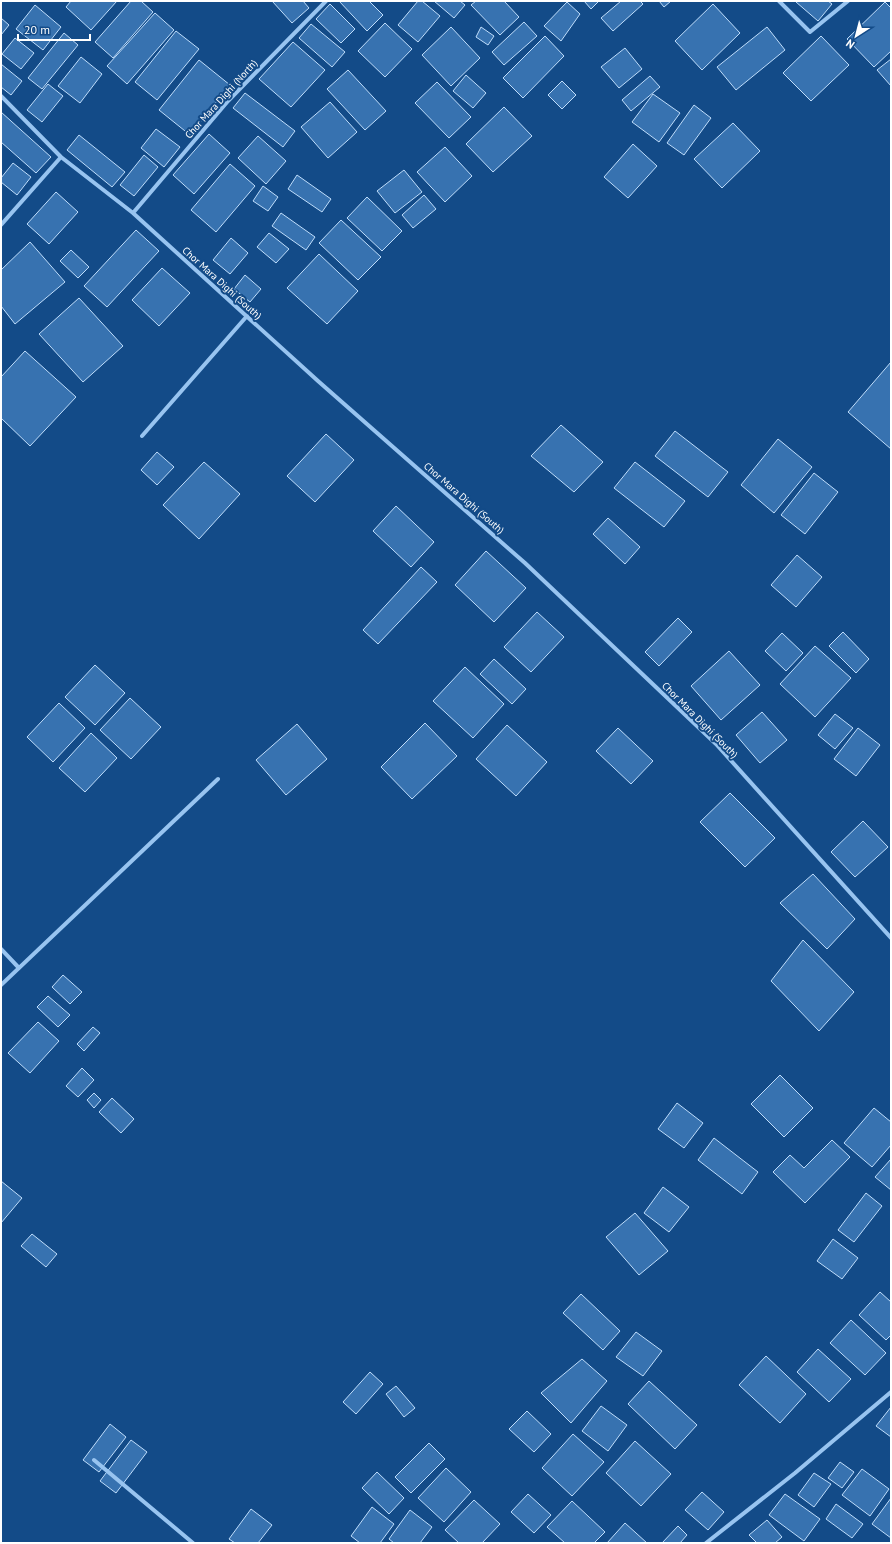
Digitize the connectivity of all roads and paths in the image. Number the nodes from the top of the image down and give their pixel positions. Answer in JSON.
{"nodes":[{"id":1,"x":326,"y":1,"type":"edge"},
{"id":2,"x":779,"y":1,"type":"edge"},
{"id":3,"x":848,"y":1,"type":"edge"},
{"id":4,"x":1,"y":96,"type":"edge"},
{"id":5,"x":61,"y":157,"type":"junction"},
{"id":6,"x":133,"y":213,"type":"junction"},
{"id":7,"x":1,"y":225,"type":"edge"},
{"id":8,"x":247,"y":316,"type":"junction"},
{"id":9,"x":142,"y":436,"type":"dead end"},
{"id":10,"x":218,"y":779,"type":"dead end"},
{"id":11,"x":891,"y":938,"type":"edge"},
{"id":12,"x":1,"y":950,"type":"edge"},
{"id":13,"x":19,"y":968,"type":"junction"},
{"id":14,"x":1,"y":985,"type":"edge"},
{"id":15,"x":891,"y":1392,"type":"edge"},
{"id":16,"x":94,"y":1460,"type":"dead end"},
{"id":17,"x":193,"y":1543,"type":"edge"},
{"id":18,"x":706,"y":1543,"type":"edge"}],
"edges":[{"from":1,"to":6,"type":"street","name":"Chor Mara Dighi (North)"},
{"from":2,"to":3,"type":"street"},
{"from":4,"to":5,"type":"street","name":"Chor Mara Dighi (South)"},
{"from":5,"to":6,"type":"street","name":"Chor Mara Dighi (South)"},
{"from":5,"to":7,"type":"street"},
{"from":6,"to":8,"type":"street","name":"Chor Mara Dighi (South)"},
{"from":8,"to":9,"type":"street"},
{"from":8,"to":11,"type":"street","name":"Chor Mara Dighi (South)"},
{"from":10,"to":13,"type":"street"},
{"from":12,"to":13,"type":"street"},
{"from":13,"to":14,"type":"street"},
{"from":15,"to":18,"type":"street"},
{"from":16,"to":17,"type":"street"}]}
